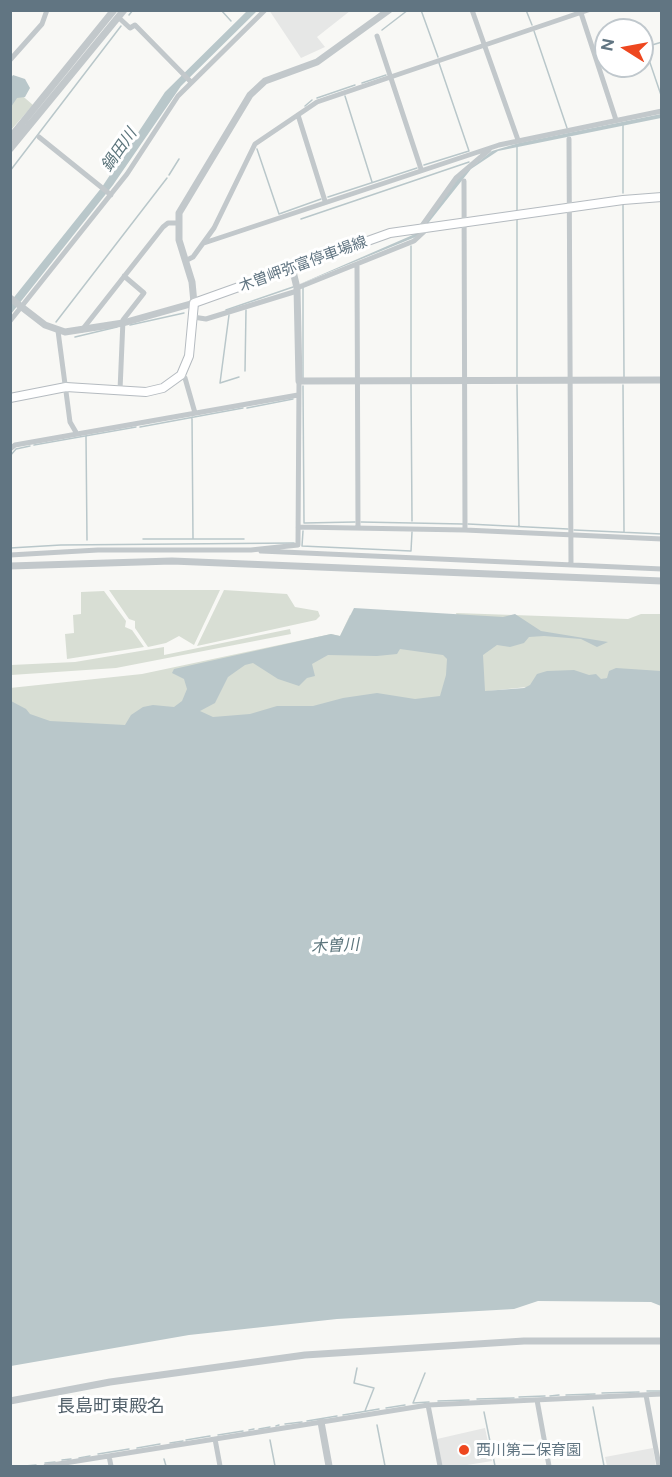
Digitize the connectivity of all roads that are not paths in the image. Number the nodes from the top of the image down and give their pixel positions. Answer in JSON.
{"nodes":[{"id":1,"x":47,"y":10,"type":"edge"},
{"id":2,"x":124,"y":10,"type":"edge"},
{"id":3,"x":264,"y":10,"type":"edge"},
{"id":4,"x":389,"y":10,"type":"edge"},
{"id":5,"x":472,"y":10,"type":"edge"},
{"id":6,"x":588,"y":10,"type":"edge"},
{"id":7,"x":581,"y":13,"type":"junction"},
{"id":8,"x":116,"y":14,"type":"edge"},
{"id":9,"x":377,"y":36,"type":"dead end"},
{"id":10,"x":484,"y":45,"type":"junction"},
{"id":11,"x":10,"y":60,"type":"edge"},
{"id":12,"x":390,"y":76,"type":"junction"},
{"id":13,"x":190,"y":81,"type":"junction"},
{"id":14,"x":662,"y":111,"type":"edge"},
{"id":15,"x":298,"y":116,"type":"junction"},
{"id":16,"x":616,"y":120,"type":"junction"},
{"id":17,"x":39,"y":136,"type":"dead end"},
{"id":18,"x":10,"y":138,"type":"edge"},
{"id":19,"x":569,"y":139,"type":"dead end"},
{"id":20,"x":518,"y":140,"type":"junction"},
{"id":21,"x":499,"y":145,"type":"junction"},
{"id":22,"x":10,"y":149,"type":"edge"},
{"id":23,"x":421,"y":169,"type":"junction"},
{"id":24,"x":464,"y":181,"type":"dead end"},
{"id":25,"x":109,"y":194,"type":"junction"},
{"id":26,"x":662,"y":197,"type":"edge"},
{"id":27,"x":325,"y":201,"type":"junction"},
{"id":28,"x":570,"y":207,"type":"junction"},
{"id":29,"x":463,"y":222,"type":"junction"},
{"id":30,"x":177,"y":223,"type":"junction"},
{"id":31,"x":426,"y":226,"type":"junction"},
{"id":32,"x":204,"y":243,"type":"junction"},
{"id":33,"x":185,"y":261,"type":"junction"},
{"id":34,"x":357,"y":265,"type":"junction"},
{"id":35,"x":292,"y":267,"type":"junction"},
{"id":36,"x":124,"y":276,"type":"junction"},
{"id":37,"x":297,"y":290,"type":"junction"},
{"id":38,"x":10,"y":298,"type":"edge"},
{"id":39,"x":194,"y":303,"type":"junction"},
{"id":40,"x":21,"y":307,"type":"junction"},
{"id":41,"x":193,"y":317,"type":"junction"},
{"id":42,"x":10,"y":321,"type":"edge"},
{"id":43,"x":123,"y":323,"type":"junction"},
{"id":44,"x":58,"y":331,"type":"junction"},
{"id":45,"x":81,"y":331,"type":"junction"},
{"id":46,"x":181,"y":375,"type":"junction"},
{"id":47,"x":662,"y":380,"type":"edge"},
{"id":48,"x":299,"y":381,"type":"junction"},
{"id":49,"x":465,"y":381,"type":"junction"},
{"id":50,"x":571,"y":381,"type":"junction"},
{"id":51,"x":357,"y":382,"type":"junction"},
{"id":52,"x":66,"y":387,"type":"junction"},
{"id":53,"x":120,"y":390,"type":"junction"},
{"id":54,"x":298,"y":394,"type":"junction"},
{"id":55,"x":10,"y":398,"type":"edge"},
{"id":56,"x":195,"y":413,"type":"junction"},
{"id":57,"x":77,"y":434,"type":"junction"},
{"id":58,"x":10,"y":449,"type":"edge"},
{"id":59,"x":298,"y":527,"type":"junction"},
{"id":60,"x":358,"y":527,"type":"junction"},
{"id":61,"x":465,"y":530,"type":"junction"},
{"id":62,"x":572,"y":535,"type":"junction"},
{"id":63,"x":662,"y":539,"type":"edge"},
{"id":64,"x":251,"y":550,"type":"junction"},
{"id":65,"x":10,"y":555,"type":"edge"},
{"id":66,"x":572,"y":565,"type":"junction"},
{"id":67,"x":10,"y":566,"type":"edge"},
{"id":68,"x":662,"y":569,"type":"edge"},
{"id":69,"x":662,"y":581,"type":"edge"},
{"id":70,"x":662,"y":1341,"type":"edge"},
{"id":71,"x":662,"y":1394,"type":"edge"},
{"id":72,"x":646,"y":1395,"type":"junction"},
{"id":73,"x":537,"y":1400,"type":"junction"},
{"id":74,"x":10,"y":1401,"type":"edge"},
{"id":75,"x":428,"y":1405,"type":"junction"},
{"id":76,"x":321,"y":1422,"type":"junction"},
{"id":77,"x":215,"y":1439,"type":"junction"},
{"id":78,"x":109,"y":1456,"type":"junction"},
{"id":79,"x":46,"y":1467,"type":"edge"},
{"id":80,"x":111,"y":1467,"type":"edge"},
{"id":81,"x":220,"y":1467,"type":"edge"},
{"id":82,"x":329,"y":1467,"type":"edge"},
{"id":83,"x":440,"y":1467,"type":"edge"},
{"id":84,"x":549,"y":1467,"type":"edge"},
{"id":85,"x":660,"y":1467,"type":"edge"}],
"edges":[{"from":1,"to":11,"type":"street"},
{"from":2,"to":8,"type":"street"},
{"from":3,"to":13,"type":"street"},
{"from":4,"to":30,"type":"street"},
{"from":5,"to":10,"type":"street"},
{"from":6,"to":7,"type":"street"},
{"from":7,"to":10,"type":"street"},
{"from":7,"to":16,"type":"street"},
{"from":8,"to":13,"type":"street"},
{"from":8,"to":18,"type":"street"},
{"from":8,"to":22,"type":"street"},
{"from":9,"to":12,"type":"street"},
{"from":10,"to":12,"type":"street"},
{"from":10,"to":20,"type":"street"},
{"from":12,"to":15,"type":"street"},
{"from":12,"to":23,"type":"street"},
{"from":13,"to":25,"type":"street"},
{"from":14,"to":16,"type":"street"},
{"from":15,"to":27,"type":"street"},
{"from":15,"to":32,"type":"street"},
{"from":16,"to":20,"type":"street"},
{"from":17,"to":25,"type":"street"},
{"from":19,"to":28,"type":"street"},
{"from":20,"to":21,"type":"street"},
{"from":21,"to":23,"type":"street"},
{"from":21,"to":31,"type":"street"},
{"from":23,"to":27,"type":"street"},
{"from":24,"to":29,"type":"street"},
{"from":25,"to":40,"type":"street"},
{"from":26,"to":28,"type":"main road","name":"木曽岬弥富停車場線"},
{"from":27,"to":32,"type":"street"},
{"from":28,"to":29,"type":"main road","name":"木曽岬弥富停車場線"},
{"from":28,"to":50,"type":"street"},
{"from":29,"to":31,"type":"main road","name":"木曽岬弥富停車場線"},
{"from":29,"to":49,"type":"street"},
{"from":30,"to":33,"type":"street"},
{"from":30,"to":36,"type":"street"},
{"from":31,"to":34,"type":"street"},
{"from":31,"to":35,"type":"main road","name":"木曽岬弥富停車場線"},
{"from":32,"to":33,"type":"street"},
{"from":33,"to":39,"type":"street"},
{"from":34,"to":37,"type":"street"},
{"from":34,"to":51,"type":"street"},
{"from":35,"to":37,"type":"street"},
{"from":35,"to":39,"type":"main road","name":"木曽岬弥富停車場線"},
{"from":36,"to":43,"type":"street"},
{"from":36,"to":45,"type":"street"},
{"from":37,"to":41,"type":"street"},
{"from":37,"to":48,"type":"street"},
{"from":38,"to":40,"type":"street"},
{"from":39,"to":41,"type":"main road"},
{"from":39,"to":43,"type":"street"},
{"from":40,"to":42,"type":"street"},
{"from":40,"to":44,"type":"street"},
{"from":41,"to":46,"type":"main road"},
{"from":43,"to":45,"type":"street"},
{"from":43,"to":53,"type":"street"},
{"from":44,"to":45,"type":"street"},
{"from":44,"to":52,"type":"street"},
{"from":46,"to":53,"type":"main road"},
{"from":46,"to":56,"type":"street"},
{"from":47,"to":50,"type":"street"},
{"from":48,"to":51,"type":"street"},
{"from":48,"to":54,"type":"street"},
{"from":49,"to":50,"type":"street"},
{"from":49,"to":51,"type":"street"},
{"from":49,"to":61,"type":"street"},
{"from":50,"to":62,"type":"street"},
{"from":51,"to":60,"type":"street"},
{"from":52,"to":53,"type":"main road"},
{"from":52,"to":55,"type":"main road"},
{"from":52,"to":57,"type":"street"},
{"from":54,"to":56,"type":"street"},
{"from":54,"to":59,"type":"street"},
{"from":56,"to":57,"type":"street"},
{"from":57,"to":58,"type":"street"},
{"from":59,"to":60,"type":"street"},
{"from":59,"to":64,"type":"street"},
{"from":60,"to":61,"type":"street"},
{"from":61,"to":62,"type":"street"},
{"from":62,"to":63,"type":"street"},
{"from":62,"to":66,"type":"street"},
{"from":64,"to":65,"type":"street"},
{"from":64,"to":66,"type":"street"},
{"from":66,"to":68,"type":"street"},
{"from":67,"to":69,"type":"street"},
{"from":70,"to":74,"type":"street"},
{"from":71,"to":72,"type":"street"},
{"from":72,"to":73,"type":"street"},
{"from":72,"to":85,"type":"street"},
{"from":73,"to":75,"type":"street"},
{"from":73,"to":84,"type":"street"},
{"from":75,"to":76,"type":"street"},
{"from":75,"to":83,"type":"street"},
{"from":76,"to":77,"type":"street"},
{"from":76,"to":82,"type":"street"},
{"from":77,"to":78,"type":"street"},
{"from":77,"to":81,"type":"street"},
{"from":78,"to":79,"type":"street"},
{"from":78,"to":80,"type":"street"}]}
